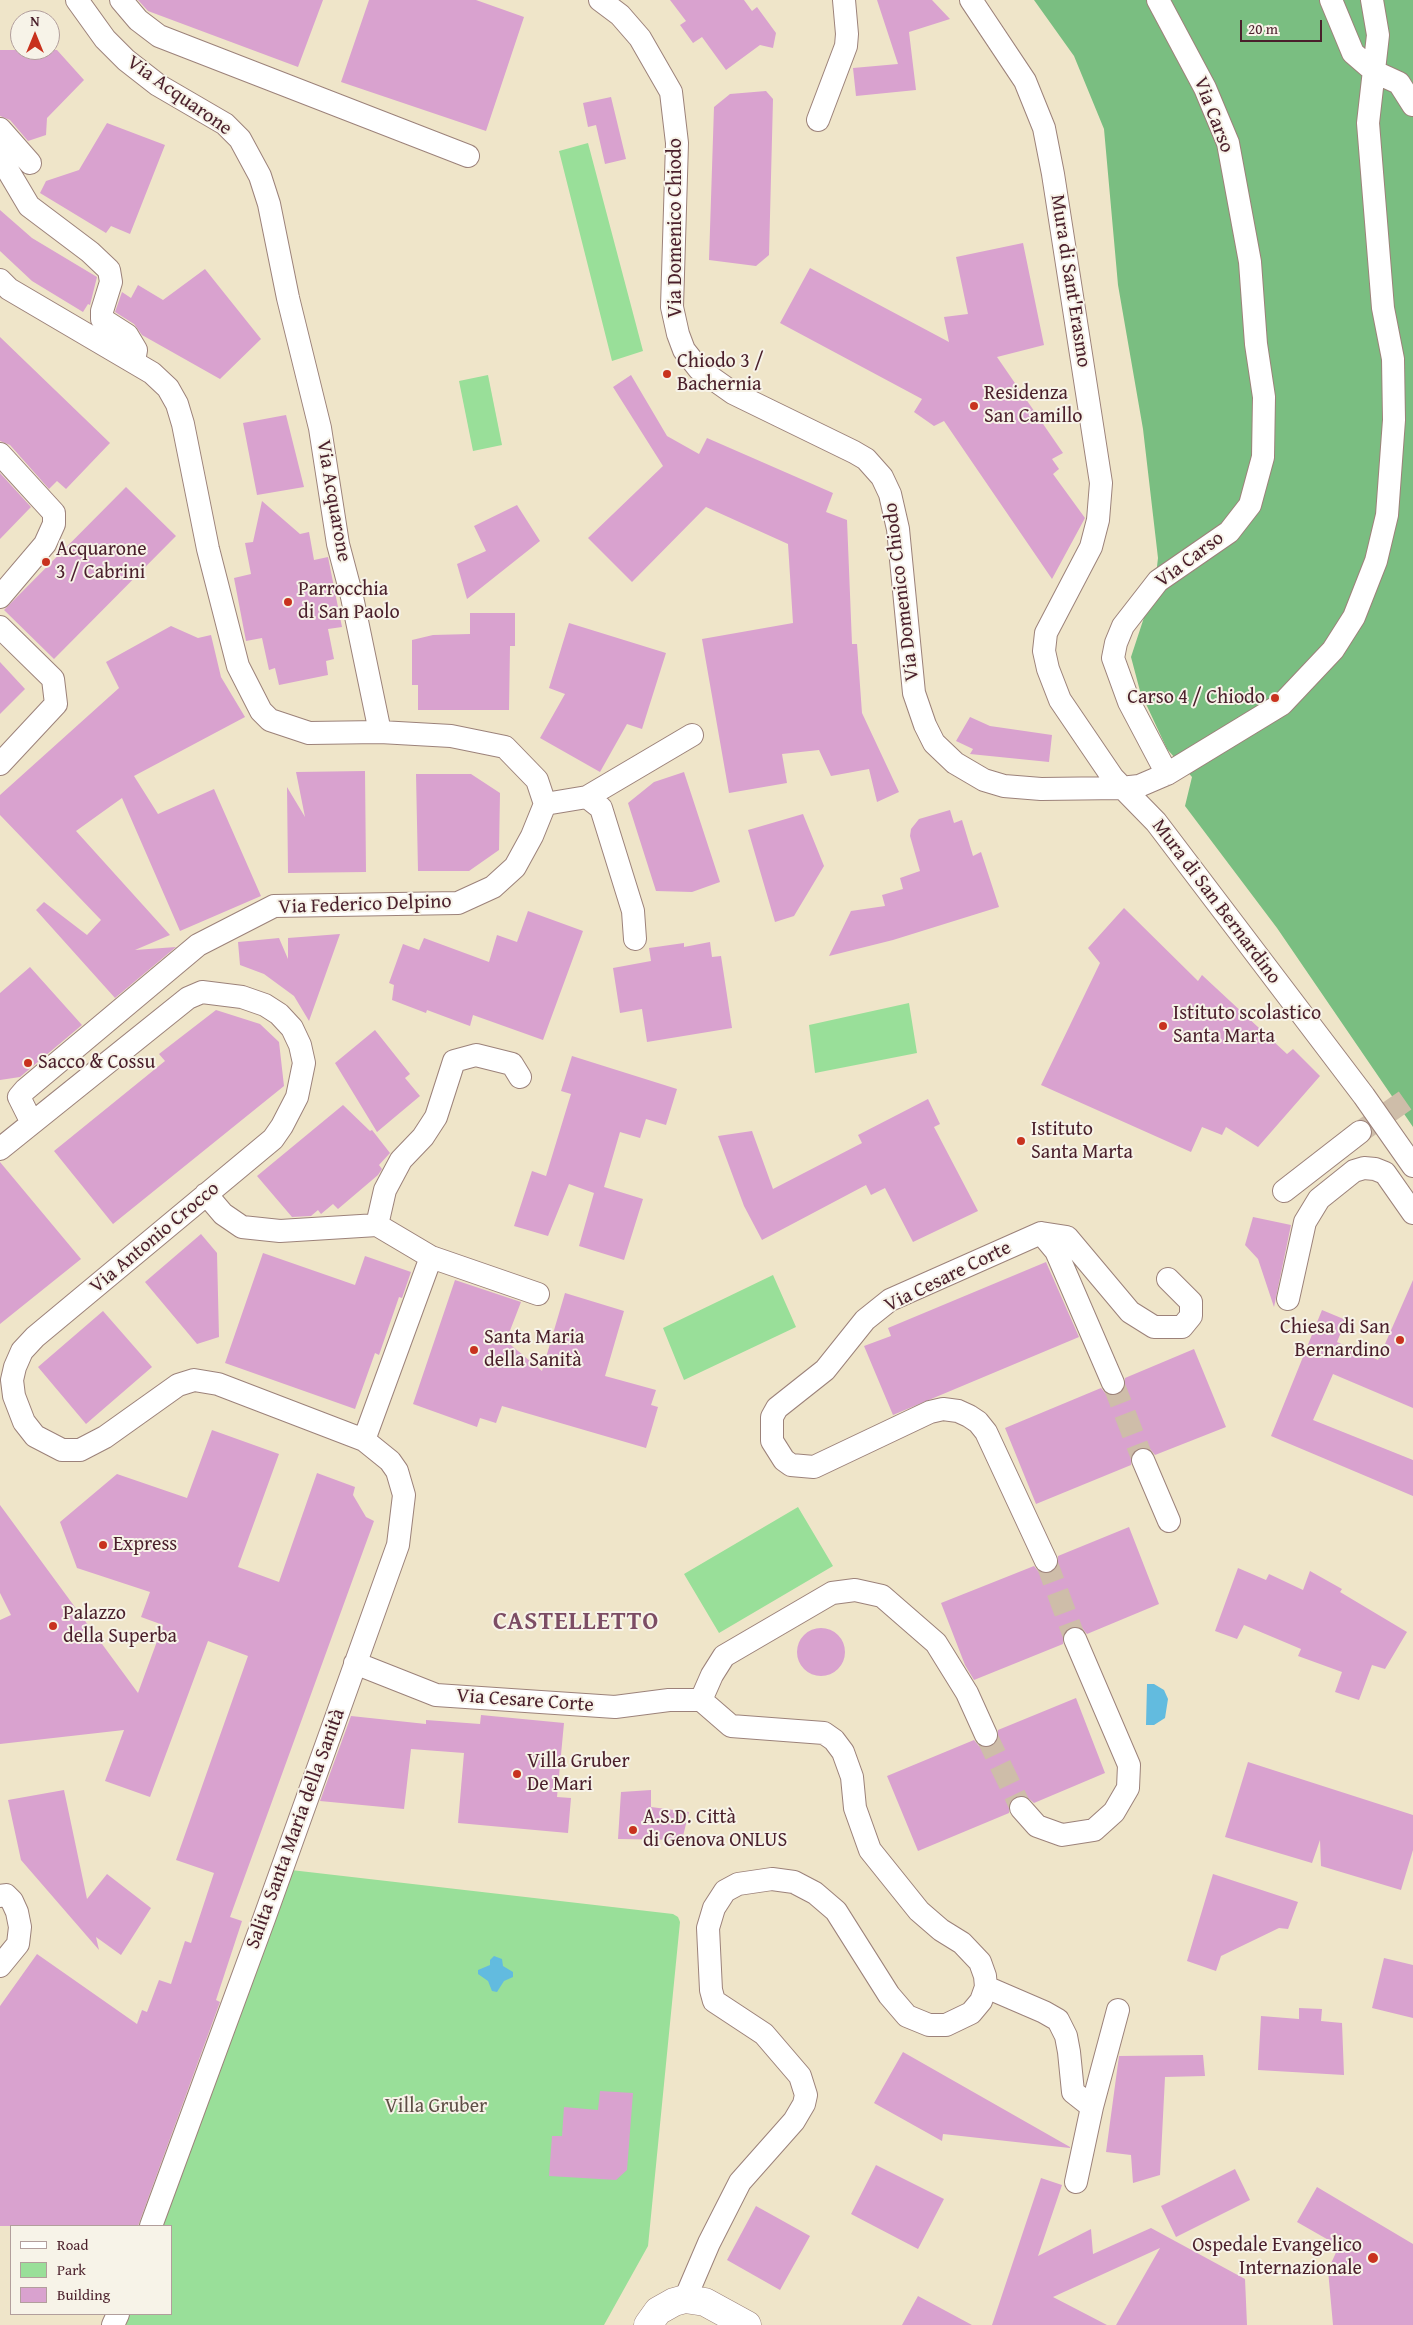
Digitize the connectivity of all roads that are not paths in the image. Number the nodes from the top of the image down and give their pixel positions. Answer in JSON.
{"nodes":[{"id":1,"x":77,"y":0,"type":"edge"},
{"id":2,"x":121,"y":0,"type":"edge"},
{"id":3,"x":600,"y":0,"type":"edge"},
{"id":4,"x":844,"y":0,"type":"edge"},
{"id":5,"x":971,"y":0,"type":"edge"},
{"id":6,"x":1158,"y":0,"type":"edge"},
{"id":7,"x":1331,"y":0,"type":"edge"},
{"id":8,"x":1372,"y":0,"type":"edge"},
{"id":9,"x":1375,"y":72,"type":"junction"},
{"id":10,"x":1413,"y":105,"type":"edge"},
{"id":11,"x":818,"y":120,"type":"dead end"},
{"id":12,"x":0,"y":129,"type":"edge"},
{"id":13,"x":468,"y":156,"type":"dead end"},
{"id":14,"x":0,"y":157,"type":"edge"},
{"id":15,"x":30,"y":163,"type":"dead end"},
{"id":16,"x":0,"y":280,"type":"edge"},
{"id":17,"x":134,"y":362,"type":"junction"},
{"id":18,"x":0,"y":454,"type":"edge"},
{"id":19,"x":0,"y":597,"type":"edge"},
{"id":20,"x":0,"y":627,"type":"edge"},
{"id":21,"x":380,"y":732,"type":"junction"},
{"id":22,"x":692,"y":735,"type":"dead end"},
{"id":23,"x":0,"y":764,"type":"edge"},
{"id":24,"x":1167,"y":774,"type":"junction"},
{"id":25,"x":1121,"y":788,"type":"junction"},
{"id":26,"x":587,"y":797,"type":"junction"},
{"id":27,"x":545,"y":804,"type":"junction"},
{"id":28,"x":635,"y":939,"type":"dead end"},
{"id":29,"x":520,"y":1077,"type":"dead end"},
{"id":30,"x":32,"y":1123,"type":"junction"},
{"id":31,"x":1360,"y":1132,"type":"tunnel mouth"},
{"id":32,"x":0,"y":1149,"type":"edge"},
{"id":33,"x":1413,"y":1166,"type":"edge"},
{"id":34,"x":206,"y":1194,"type":"junction"},
{"id":35,"x":1318,"y":1199,"type":"junction"},
{"id":36,"x":1413,"y":1213,"type":"edge"},
{"id":37,"x":377,"y":1225,"type":"junction"},
{"id":38,"x":1041,"y":1233,"type":"junction"},
{"id":39,"x":432,"y":1257,"type":"junction"},
{"id":40,"x":1168,"y":1279,"type":"dead end"},
{"id":41,"x":538,"y":1294,"type":"dead end"},
{"id":42,"x":1288,"y":1299,"type":"dead end"},
{"id":43,"x":1113,"y":1383,"type":"tunnel mouth"},
{"id":44,"x":364,"y":1440,"type":"junction"},
{"id":45,"x":1143,"y":1460,"type":"tunnel mouth"},
{"id":46,"x":1169,"y":1521,"type":"dead end"},
{"id":47,"x":1046,"y":1561,"type":"tunnel mouth"},
{"id":48,"x":1075,"y":1640,"type":"tunnel mouth"},
{"id":49,"x":355,"y":1663,"type":"junction"},
{"id":50,"x":701,"y":1700,"type":"junction"},
{"id":51,"x":986,"y":1735,"type":"tunnel mouth"},
{"id":52,"x":1021,"y":1808,"type":"tunnel mouth"},
{"id":53,"x":0,"y":1896,"type":"edge"},
{"id":54,"x":0,"y":1966,"type":"edge"},
{"id":55,"x":986,"y":1987,"type":"junction"},
{"id":56,"x":1118,"y":2010,"type":"dead end"},
{"id":57,"x":1092,"y":2107,"type":"junction"},
{"id":58,"x":1076,"y":2182,"type":"dead end"},
{"id":59,"x":151,"y":2225,"type":"edge"},
{"id":60,"x":685,"y":2299,"type":"junction"},
{"id":61,"x":648,"y":2325,"type":"edge"},
{"id":62,"x":747,"y":2325,"type":"edge"}],
"edges":[{"from":1,"to":21,"type":"street","name":"Via Acquarone"},
{"from":2,"to":13,"type":"street","name":"Via Acquarone"},
{"from":3,"to":25,"type":"street","name":"Via Domenico Chiodo"},
{"from":4,"to":11,"type":"street"},
{"from":5,"to":25,"type":"street","name":"Mura di Sant'Erasmo"},
{"from":6,"to":24,"type":"street","name":"Via Carso"},
{"from":7,"to":9,"type":"street"},
{"from":8,"to":9,"type":"street"},
{"from":9,"to":10,"type":"street"},
{"from":9,"to":24,"type":"street"},
{"from":12,"to":15,"type":"street"},
{"from":14,"to":17,"type":"street"},
{"from":16,"to":17,"type":"street"},
{"from":17,"to":21,"type":"street"},
{"from":18,"to":19,"type":"street"},
{"from":20,"to":23,"type":"street"},
{"from":21,"to":27,"type":"street"},
{"from":22,"to":26,"type":"street"},
{"from":24,"to":25,"type":"street","name":"Via Domenico Chiodo"},
{"from":25,"to":33,"type":"street","name":"Mura di San Bernardino"},
{"from":26,"to":27,"type":"street"},
{"from":26,"to":28,"type":"street"},
{"from":27,"to":30,"type":"street","name":"Via Federico Delpino"},
{"from":29,"to":37,"type":"street"},
{"from":30,"to":32,"type":"street","name":"Via Antonio Crocco"},
{"from":30,"to":34,"type":"street","name":"Via Antonio Crocco"},
{"from":31,"to":35,"type":"street"},
{"from":34,"to":37,"type":"street"},
{"from":34,"to":44,"type":"street","name":"Via Antonio Crocco"},
{"from":35,"to":36,"type":"street"},
{"from":35,"to":42,"type":"street"},
{"from":37,"to":39,"type":"street"},
{"from":38,"to":40,"type":"street"},
{"from":38,"to":43,"type":"street"},
{"from":38,"to":47,"type":"street","name":"Via Cesare Corte"},
{"from":39,"to":41,"type":"street"},
{"from":39,"to":44,"type":"street"},
{"from":44,"to":49,"type":"street","name":"Salita Santa Maria della Sanità"},
{"from":45,"to":46,"type":"street"},
{"from":48,"to":52,"type":"street"},
{"from":49,"to":50,"type":"street","name":"Via Cesare Corte"},
{"from":49,"to":59,"type":"street","name":"Salita Santa Maria della Sanità"},
{"from":50,"to":51,"type":"street"},
{"from":50,"to":55,"type":"street"},
{"from":53,"to":54,"type":"street"},
{"from":55,"to":57,"type":"street"},
{"from":55,"to":60,"type":"street"},
{"from":56,"to":57,"type":"street"},
{"from":57,"to":58,"type":"street"},
{"from":60,"to":61,"type":"street"},
{"from":60,"to":62,"type":"street"}]}
